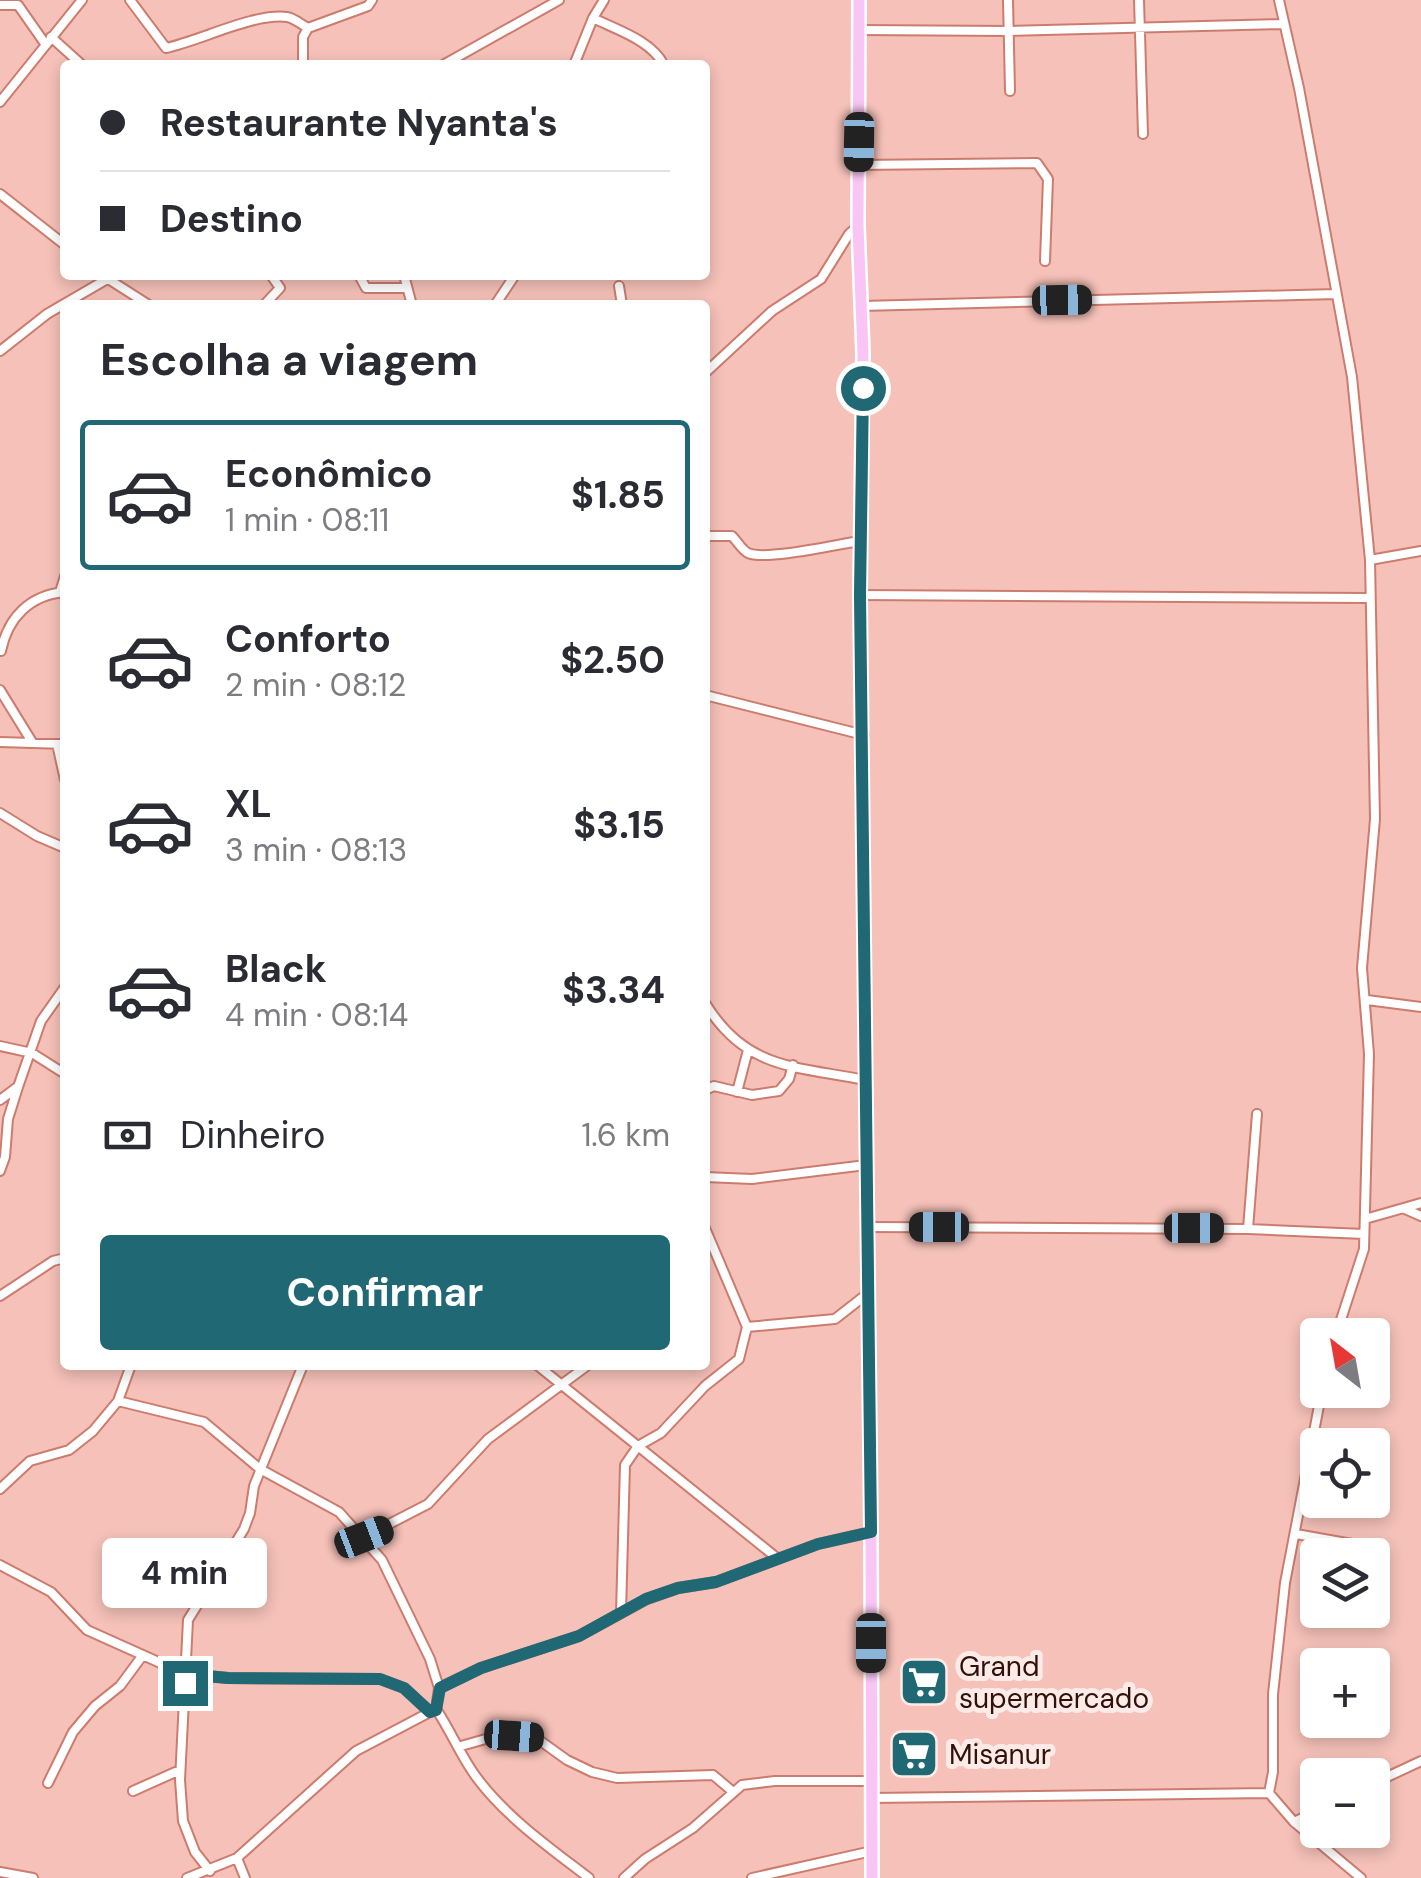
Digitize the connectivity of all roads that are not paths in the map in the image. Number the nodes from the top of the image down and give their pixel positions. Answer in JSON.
{"nodes":[{"id":1,"x":82,"y":0,"type":"edge"},
{"id":2,"x":130,"y":0,"type":"edge"},
{"id":3,"x":372,"y":0,"type":"edge"},
{"id":4,"x":558,"y":0,"type":"edge"},
{"id":5,"x":604,"y":0,"type":"edge"},
{"id":6,"x":859,"y":0,"type":"edge"},
{"id":7,"x":1008,"y":0,"type":"edge"},
{"id":8,"x":1139,"y":0,"type":"edge"},
{"id":9,"x":1279,"y":0,"type":"edge"},
{"id":10,"x":0,"y":4,"type":"edge"},
{"id":11,"x":593,"y":18,"type":"junction"},
{"id":12,"x":1284,"y":24,"type":"junction"},
{"id":13,"x":308,"y":28,"type":"junction"},
{"id":14,"x":1139,"y":29,"type":"junction"},
{"id":15,"x":859,"y":30,"type":"junction"},
{"id":16,"x":1009,"y":31,"type":"junction"},
{"id":17,"x":48,"y":41,"type":"junction"},
{"id":18,"x":75,"y":60,"type":"edge"},
{"id":19,"x":304,"y":60,"type":"edge"},
{"id":20,"x":452,"y":60,"type":"edge"},
{"id":21,"x":576,"y":60,"type":"edge"},
{"id":22,"x":661,"y":60,"type":"edge"},
{"id":23,"x":1010,"y":91,"type":"dead end"},
{"id":24,"x":0,"y":102,"type":"edge"},
{"id":25,"x":1143,"y":134,"type":"dead end"},
{"id":26,"x":858,"y":165,"type":"junction"},
{"id":27,"x":0,"y":194,"type":"edge"},
{"id":28,"x":858,"y":226,"type":"junction"},
{"id":29,"x":60,"y":241,"type":"edge"},
{"id":30,"x":1045,"y":261,"type":"dead end"},
{"id":31,"x":102,"y":280,"type":"edge"},
{"id":32,"x":114,"y":280,"type":"edge"},
{"id":33,"x":274,"y":280,"type":"edge"},
{"id":34,"x":362,"y":280,"type":"edge"},
{"id":35,"x":404,"y":280,"type":"edge"},
{"id":36,"x":619,"y":286,"type":"dead end"},
{"id":37,"x":405,"y":288,"type":"junction"},
{"id":38,"x":1336,"y":294,"type":"junction"},
{"id":39,"x":69,"y":300,"type":"edge"},
{"id":40,"x":141,"y":300,"type":"edge"},
{"id":41,"x":269,"y":300,"type":"edge"},
{"id":42,"x":410,"y":300,"type":"edge"},
{"id":43,"x":621,"y":300,"type":"edge"},
{"id":44,"x":60,"y":306,"type":"edge"},
{"id":45,"x":861,"y":306,"type":"junction"},
{"id":46,"x":0,"y":351,"type":"edge"},
{"id":47,"x":710,"y":368,"type":"edge"},
{"id":48,"x":710,"y":536,"type":"edge"},
{"id":49,"x":860,"y":541,"type":"junction"},
{"id":50,"x":1421,"y":551,"type":"edge"},
{"id":51,"x":1370,"y":560,"type":"junction"},
{"id":52,"x":60,"y":593,"type":"edge"},
{"id":53,"x":860,"y":595,"type":"junction"},
{"id":54,"x":1369,"y":598,"type":"junction"},
{"id":55,"x":1,"y":651,"type":"edge"},
{"id":56,"x":0,"y":690,"type":"edge"},
{"id":57,"x":710,"y":696,"type":"edge"},
{"id":58,"x":864,"y":736,"type":"junction"},
{"id":59,"x":0,"y":742,"type":"edge"},
{"id":60,"x":32,"y":742,"type":"junction"},
{"id":61,"x":60,"y":744,"type":"edge"},
{"id":62,"x":0,"y":813,"type":"edge"},
{"id":63,"x":60,"y":846,"type":"edge"},
{"id":64,"x":60,"y":993,"type":"edge"},
{"id":65,"x":1367,"y":1000,"type":"junction"},
{"id":66,"x":1421,"y":1007,"type":"edge"},
{"id":67,"x":710,"y":1011,"type":"edge"},
{"id":68,"x":0,"y":1046,"type":"edge"},
{"id":69,"x":748,"y":1050,"type":"junction"},
{"id":70,"x":32,"y":1053,"type":"junction"},
{"id":71,"x":794,"y":1065,"type":"junction"},
{"id":72,"x":60,"y":1071,"type":"edge"},
{"id":73,"x":865,"y":1080,"type":"junction"},
{"id":74,"x":18,"y":1087,"type":"junction"},
{"id":75,"x":710,"y":1088,"type":"edge"},
{"id":76,"x":736,"y":1092,"type":"junction"},
{"id":77,"x":0,"y":1100,"type":"edge"},
{"id":78,"x":1257,"y":1114,"type":"dead end"},
{"id":79,"x":866,"y":1165,"type":"junction"},
{"id":80,"x":0,"y":1170,"type":"edge"},
{"id":81,"x":710,"y":1178,"type":"edge"},
{"id":82,"x":1421,"y":1203,"type":"edge"},
{"id":83,"x":1406,"y":1209,"type":"junction"},
{"id":84,"x":1421,"y":1216,"type":"edge"},
{"id":85,"x":1365,"y":1219,"type":"junction"},
{"id":86,"x":866,"y":1227,"type":"junction"},
{"id":87,"x":1248,"y":1229,"type":"junction"},
{"id":88,"x":1364,"y":1234,"type":"junction"},
{"id":89,"x":710,"y":1240,"type":"edge"},
{"id":90,"x":60,"y":1259,"type":"edge"},
{"id":91,"x":867,"y":1294,"type":"junction"},
{"id":92,"x":0,"y":1296,"type":"edge"},
{"id":93,"x":1342,"y":1318,"type":"edge"},
{"id":94,"x":748,"y":1328,"type":"junction"},
{"id":95,"x":130,"y":1370,"type":"edge"},
{"id":96,"x":301,"y":1370,"type":"edge"},
{"id":97,"x":544,"y":1370,"type":"edge"},
{"id":98,"x":582,"y":1370,"type":"edge"},
{"id":99,"x":562,"y":1385,"type":"junction"},
{"id":100,"x":118,"y":1401,"type":"junction"},
{"id":101,"x":1319,"y":1408,"type":"edge"},
{"id":102,"x":638,"y":1446,"type":"junction"},
{"id":103,"x":260,"y":1469,"type":"junction"},
{"id":104,"x":0,"y":1489,"type":"edge"},
{"id":105,"x":871,"y":1532,"type":"junction"},
{"id":106,"x":1296,"y":1534,"type":"junction"},
{"id":107,"x":364,"y":1537,"type":"junction"},
{"id":108,"x":1317,"y":1538,"type":"edge"},
{"id":109,"x":777,"y":1558,"type":"junction"},
{"id":110,"x":0,"y":1565,"type":"edge"},
{"id":111,"x":621,"y":1613,"type":"junction"},
{"id":112,"x":143,"y":1655,"type":"junction"},
{"id":113,"x":185,"y":1674,"type":"junction"},
{"id":114,"x":440,"y":1688,"type":"junction"},
{"id":115,"x":433,"y":1711,"type":"junction"},
{"id":116,"x":460,"y":1746,"type":"junction"},
{"id":117,"x":1421,"y":1761,"type":"edge"},
{"id":118,"x":180,"y":1770,"type":"junction"},
{"id":119,"x":1390,"y":1776,"type":"edge"},
{"id":120,"x":872,"y":1781,"type":"junction"},
{"id":121,"x":48,"y":1783,"type":"dead end"},
{"id":122,"x":133,"y":1790,"type":"dead end"},
{"id":123,"x":732,"y":1791,"type":"junction"},
{"id":124,"x":1268,"y":1793,"type":"junction"},
{"id":125,"x":872,"y":1798,"type":"junction"},
{"id":126,"x":1300,"y":1819,"type":"edge"},
{"id":127,"x":1294,"y":1822,"type":"junction"},
{"id":128,"x":872,"y":1852,"type":"junction"},
{"id":129,"x":237,"y":1858,"type":"junction"},
{"id":130,"x":210,"y":1871,"type":"junction"},
{"id":131,"x":0,"y":1872,"type":"edge"},
{"id":132,"x":33,"y":1878,"type":"edge"},
{"id":133,"x":187,"y":1878,"type":"edge"},
{"id":134,"x":245,"y":1878,"type":"edge"},
{"id":135,"x":589,"y":1878,"type":"edge"},
{"id":136,"x":624,"y":1878,"type":"edge"},
{"id":137,"x":752,"y":1878,"type":"edge"},
{"id":138,"x":872,"y":1878,"type":"edge"},
{"id":139,"x":1361,"y":1878,"type":"edge"}],
"edges":[{"from":1,"to":17,"type":"street"},
{"from":2,"to":13,"type":"street"},
{"from":3,"to":13,"type":"street"},
{"from":4,"to":20,"type":"street"},
{"from":5,"to":11,"type":"street"},
{"from":6,"to":15,"type":"main road"},
{"from":7,"to":16,"type":"street"},
{"from":8,"to":14,"type":"street"},
{"from":9,"to":12,"type":"street"},
{"from":10,"to":17,"type":"street"},
{"from":11,"to":21,"type":"street"},
{"from":11,"to":22,"type":"street"},
{"from":12,"to":14,"type":"street"},
{"from":12,"to":38,"type":"street"},
{"from":13,"to":19,"type":"street"},
{"from":14,"to":16,"type":"street"},
{"from":14,"to":25,"type":"street"},
{"from":15,"to":16,"type":"street"},
{"from":15,"to":26,"type":"main road"},
{"from":16,"to":23,"type":"street"},
{"from":17,"to":18,"type":"street"},
{"from":17,"to":24,"type":"street"},
{"from":26,"to":28,"type":"main road"},
{"from":26,"to":30,"type":"street"},
{"from":27,"to":29,"type":"street"},
{"from":28,"to":45,"type":"main road"},
{"from":28,"to":47,"type":"street"},
{"from":31,"to":39,"type":"street"},
{"from":32,"to":40,"type":"street"},
{"from":33,"to":41,"type":"street"},
{"from":34,"to":37,"type":"street"},
{"from":35,"to":37,"type":"street"},
{"from":36,"to":43,"type":"street"},
{"from":37,"to":42,"type":"street"},
{"from":38,"to":45,"type":"street"},
{"from":38,"to":51,"type":"street"},
{"from":44,"to":46,"type":"street"},
{"from":45,"to":49,"type":"main road"},
{"from":48,"to":49,"type":"street"},
{"from":49,"to":53,"type":"main road"},
{"from":50,"to":51,"type":"street"},
{"from":51,"to":54,"type":"street"},
{"from":52,"to":55,"type":"street"},
{"from":53,"to":54,"type":"street"},
{"from":53,"to":58,"type":"main road"},
{"from":54,"to":65,"type":"street"},
{"from":56,"to":60,"type":"street"},
{"from":57,"to":58,"type":"street"},
{"from":58,"to":73,"type":"main road"},
{"from":59,"to":60,"type":"street"},
{"from":60,"to":61,"type":"street"},
{"from":62,"to":63,"type":"street"},
{"from":64,"to":70,"type":"street"},
{"from":65,"to":66,"type":"street"},
{"from":65,"to":85,"type":"street"},
{"from":67,"to":69,"type":"street"},
{"from":68,"to":70,"type":"street"},
{"from":69,"to":71,"type":"street"},
{"from":69,"to":76,"type":"street"},
{"from":70,"to":72,"type":"street"},
{"from":70,"to":74,"type":"street"},
{"from":71,"to":73,"type":"street"},
{"from":71,"to":76,"type":"street"},
{"from":73,"to":79,"type":"main road"},
{"from":74,"to":77,"type":"street"},
{"from":74,"to":80,"type":"street"},
{"from":75,"to":76,"type":"street"},
{"from":78,"to":87,"type":"street"},
{"from":79,"to":81,"type":"street"},
{"from":79,"to":86,"type":"main road"},
{"from":82,"to":83,"type":"street"},
{"from":83,"to":84,"type":"street"},
{"from":83,"to":85,"type":"street"},
{"from":85,"to":88,"type":"street"},
{"from":86,"to":87,"type":"street"},
{"from":86,"to":91,"type":"main road"},
{"from":87,"to":88,"type":"street"},
{"from":88,"to":93,"type":"street"},
{"from":89,"to":94,"type":"street"},
{"from":90,"to":92,"type":"street"},
{"from":91,"to":94,"type":"street"},
{"from":91,"to":105,"type":"main road"},
{"from":94,"to":102,"type":"street"},
{"from":95,"to":100,"type":"street"},
{"from":96,"to":103,"type":"street"},
{"from":97,"to":99,"type":"street"},
{"from":98,"to":99,"type":"street"},
{"from":99,"to":102,"type":"street"},
{"from":99,"to":107,"type":"street"},
{"from":100,"to":103,"type":"street"},
{"from":100,"to":104,"type":"street"},
{"from":101,"to":106,"type":"street"},
{"from":102,"to":109,"type":"street"},
{"from":102,"to":111,"type":"street"},
{"from":103,"to":107,"type":"street"},
{"from":103,"to":113,"type":"street"},
{"from":105,"to":109,"type":"street"},
{"from":105,"to":120,"type":"main road"},
{"from":106,"to":108,"type":"street"},
{"from":106,"to":124,"type":"street"},
{"from":107,"to":114,"type":"street"},
{"from":109,"to":111,"type":"street"},
{"from":110,"to":112,"type":"street"},
{"from":111,"to":114,"type":"street"},
{"from":112,"to":113,"type":"street"},
{"from":112,"to":121,"type":"street"},
{"from":113,"to":115,"type":"street"},
{"from":113,"to":118,"type":"street"},
{"from":114,"to":115,"type":"street"},
{"from":115,"to":116,"type":"street"},
{"from":115,"to":129,"type":"street"},
{"from":116,"to":123,"type":"street"},
{"from":116,"to":135,"type":"street"},
{"from":117,"to":119,"type":"street"},
{"from":118,"to":122,"type":"street"},
{"from":118,"to":130,"type":"street"},
{"from":120,"to":123,"type":"street"},
{"from":120,"to":125,"type":"main road"},
{"from":123,"to":136,"type":"street"},
{"from":124,"to":125,"type":"street"},
{"from":124,"to":127,"type":"street"},
{"from":125,"to":128,"type":"main road"},
{"from":126,"to":127,"type":"street"},
{"from":127,"to":139,"type":"street"},
{"from":128,"to":137,"type":"street"},
{"from":128,"to":138,"type":"main road"},
{"from":129,"to":130,"type":"street"},
{"from":129,"to":134,"type":"street"},
{"from":130,"to":133,"type":"street"},
{"from":131,"to":132,"type":"street"}]}
